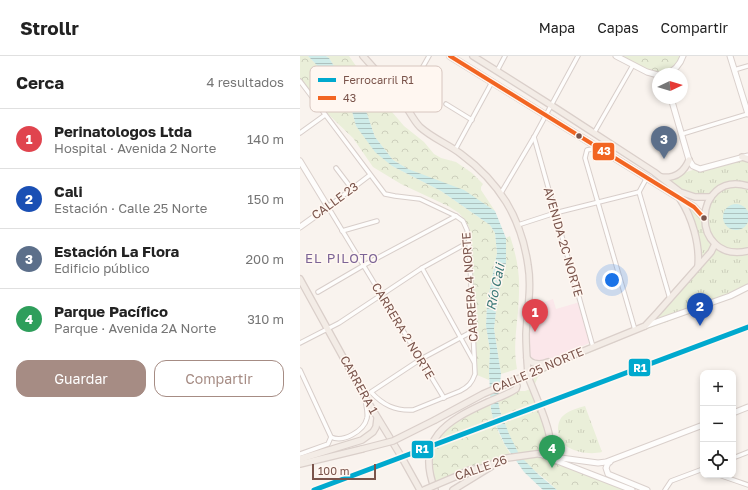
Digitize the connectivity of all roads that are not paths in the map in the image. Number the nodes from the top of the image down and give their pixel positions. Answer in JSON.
{"nodes":[{"id":1,"x":363,"y":56,"type":"edge"},
{"id":2,"x":429,"y":56,"type":"edge"},
{"id":3,"x":450,"y":56,"type":"edge"},
{"id":4,"x":473,"y":56,"type":"edge"},
{"id":5,"x":505,"y":56,"type":"edge"},
{"id":6,"x":578,"y":56,"type":"edge"},
{"id":7,"x":616,"y":56,"type":"edge"},
{"id":8,"x":683,"y":56,"type":"edge"},
{"id":9,"x":730,"y":56,"type":"edge"},
{"id":10,"x":633,"y":65,"type":"junction"},
{"id":11,"x":372,"y":66,"type":"edge"},
{"id":12,"x":423,"y":66,"type":"edge"},
{"id":13,"x":748,"y":66,"type":"edge"},
{"id":14,"x":675,"y":68,"type":"edge"},
{"id":15,"x":497,"y":70,"type":"junction"},
{"id":16,"x":734,"y":70,"type":"junction"},
{"id":17,"x":652,"y":74,"type":"edge"},
{"id":18,"x":300,"y":81,"type":"edge"},
{"id":19,"x":492,"y":82,"type":"junction"},
{"id":20,"x":310,"y":95,"type":"edge"},
{"id":21,"x":446,"y":104,"type":"dead end"},
{"id":22,"x":673,"y":104,"type":"edge"},
{"id":23,"x":551,"y":105,"type":"junction"},
{"id":24,"x":323,"y":112,"type":"edge"},
{"id":25,"x":410,"y":112,"type":"edge"},
{"id":26,"x":748,"y":114,"type":"edge"},
{"id":27,"x":325,"y":115,"type":"junction"},
{"id":28,"x":545,"y":115,"type":"junction"},
{"id":29,"x":472,"y":120,"type":"junction"},
{"id":30,"x":300,"y":133,"type":"edge"},
{"id":31,"x":594,"y":133,"type":"junction"},
{"id":32,"x":682,"y":134,"type":"junction"},
{"id":33,"x":534,"y":137,"type":"junction"},
{"id":34,"x":602,"y":149,"type":"junction"},
{"id":35,"x":455,"y":150,"type":"junction"},
{"id":36,"x":746,"y":157,"type":"edge"},
{"id":37,"x":689,"y":160,"type":"junction"},
{"id":38,"x":300,"y":161,"type":"edge"},
{"id":39,"x":336,"y":168,"type":"dead end"},
{"id":40,"x":370,"y":175,"type":"junction"},
{"id":41,"x":660,"y":177,"type":"junction"},
{"id":42,"x":648,"y":178,"type":"junction"},
{"id":43,"x":746,"y":185,"type":"edge"},
{"id":44,"x":352,"y":189,"type":"junction"},
{"id":45,"x":639,"y":192,"type":"junction"},
{"id":46,"x":501,"y":193,"type":"junction"},
{"id":47,"x":678,"y":197,"type":"junction"},
{"id":48,"x":711,"y":197,"type":"junction"},
{"id":49,"x":598,"y":202,"type":"junction"},
{"id":50,"x":328,"y":206,"type":"junction"},
{"id":51,"x":555,"y":213,"type":"junction"},
{"id":52,"x":456,"y":216,"type":"junction"},
{"id":53,"x":704,"y":218,"type":"junction"},
{"id":54,"x":376,"y":221,"type":"dead end"},
{"id":55,"x":518,"y":225,"type":"junction"},
{"id":56,"x":300,"y":227,"type":"edge"},
{"id":57,"x":342,"y":231,"type":"junction"},
{"id":58,"x":469,"y":242,"type":"junction"},
{"id":59,"x":715,"y":244,"type":"junction"},
{"id":60,"x":748,"y":251,"type":"edge"},
{"id":61,"x":363,"y":265,"type":"junction"},
{"id":62,"x":698,"y":266,"type":"junction"},
{"id":63,"x":422,"y":268,"type":"junction"},
{"id":64,"x":300,"y":279,"type":"edge"},
{"id":65,"x":748,"y":287,"type":"edge"},
{"id":66,"x":318,"y":292,"type":"dead end"},
{"id":67,"x":382,"y":296,"type":"junction"},
{"id":68,"x":670,"y":299,"type":"junction"},
{"id":69,"x":644,"y":326,"type":"junction"},
{"id":70,"x":327,"y":329,"type":"junction"},
{"id":71,"x":635,"y":330,"type":"junction"},
{"id":72,"x":473,"y":331,"type":"junction"},
{"id":73,"x":460,"y":338,"type":"junction"},
{"id":74,"x":300,"y":343,"type":"edge"},
{"id":75,"x":593,"y":347,"type":"junction"},
{"id":76,"x":527,"y":358,"type":"junction"},
{"id":77,"x":421,"y":359,"type":"junction"},
{"id":78,"x":559,"y":361,"type":"junction"},
{"id":79,"x":474,"y":363,"type":"junction"},
{"id":80,"x":300,"y":370,"type":"edge"},
{"id":81,"x":528,"y":374,"type":"junction"},
{"id":82,"x":513,"y":381,"type":"junction"},
{"id":83,"x":365,"y":397,"type":"junction"},
{"id":84,"x":444,"y":398,"type":"junction"},
{"id":85,"x":380,"y":401,"type":"joint"},
{"id":86,"x":747,"y":409,"type":"edge"},
{"id":87,"x":736,"y":412,"type":"edge"},
{"id":88,"x":377,"y":419,"type":"junction"},
{"id":89,"x":700,"y":426,"type":"edge"},
{"id":90,"x":331,"y":437,"type":"junction"},
{"id":91,"x":748,"y":452,"type":"edge"},
{"id":92,"x":300,"y":454,"type":"edge"},
{"id":93,"x":542,"y":455,"type":"junction"},
{"id":94,"x":736,"y":457,"type":"edge"},
{"id":95,"x":300,"y":460,"type":"edge"},
{"id":96,"x":614,"y":460,"type":"junction"},
{"id":97,"x":497,"y":462,"type":"junction"},
{"id":98,"x":300,"y":464,"type":"edge"},
{"id":99,"x":700,"y":470,"type":"edge"},
{"id":100,"x":728,"y":478,"type":"edge"},
{"id":101,"x":748,"y":485,"type":"edge"},
{"id":102,"x":420,"y":490,"type":"edge"},
{"id":103,"x":424,"y":490,"type":"edge"},
{"id":104,"x":434,"y":490,"type":"edge"},
{"id":105,"x":453,"y":490,"type":"edge"},
{"id":106,"x":632,"y":490,"type":"edge"},
{"id":107,"x":648,"y":490,"type":"edge"},
{"id":108,"x":665,"y":490,"type":"edge"}],
"edges":[{"from":1,"to":11,"type":"main road"},
{"from":2,"to":12,"type":"street"},
{"from":3,"to":19,"type":"main road"},
{"from":4,"to":15,"type":"main road"},
{"from":5,"to":15,"type":"street"},
{"from":6,"to":23,"type":"street"},
{"from":7,"to":10,"type":"main road"},
{"from":8,"to":14,"type":"main road"},
{"from":9,"to":16,"type":"main road"},
{"from":10,"to":17,"type":"main road"},
{"from":10,"to":31,"type":"street"},
{"from":13,"to":16,"type":"street"},
{"from":15,"to":23,"type":"main road"},
{"from":16,"to":26,"type":"main road"},
{"from":18,"to":20,"type":"street","name":"CARRERA 4 NORTE"},
{"from":19,"to":28,"type":"main road"},
{"from":19,"to":29,"type":"street"},
{"from":21,"to":29,"type":"street"},
{"from":22,"to":32,"type":"main road"},
{"from":23,"to":28,"type":"street"},
{"from":23,"to":31,"type":"main road"},
{"from":24,"to":27,"type":"street","name":"CARRERA 4 NORTE"},
{"from":25,"to":35,"type":"main road"},
{"from":26,"to":32,"type":"street"},
{"from":27,"to":30,"type":"street"},
{"from":27,"to":40,"type":"street","name":"CARRERA 4 NORTE"},
{"from":28,"to":33,"type":"street"},
{"from":28,"to":34,"type":"main road"},
{"from":29,"to":35,"type":"street"},
{"from":31,"to":41,"type":"main road"},
{"from":32,"to":37,"type":"main road"},
{"from":33,"to":46,"type":"street"},
{"from":33,"to":51,"type":"street","name":"AVENIDA 2C NORTE"},
{"from":34,"to":42,"type":"main road"},
{"from":34,"to":49,"type":"street"},
{"from":35,"to":46,"type":"main road"},
{"from":36,"to":37,"type":"main road"},
{"from":37,"to":41,"type":"main road"},
{"from":38,"to":50,"type":"main road","name":"CARRERA 2 NORTE"},
{"from":39,"to":44,"type":"street"},
{"from":40,"to":44,"type":"street","name":"CALLE 23"},
{"from":40,"to":52,"type":"street","name":"CARRERA 4 NORTE"},
{"from":41,"to":48,"type":"main road"},
{"from":42,"to":45,"type":"street"},
{"from":42,"to":47,"type":"main road"},
{"from":43,"to":48,"type":"main road"},
{"from":44,"to":50,"type":"street","name":"CALLE 23"},
{"from":45,"to":49,"type":"street"},
{"from":45,"to":68,"type":"street"},
{"from":46,"to":55,"type":"main road"},
{"from":47,"to":53,"type":"main road"},
{"from":47,"to":62,"type":"main road"},
{"from":48,"to":53,"type":"main road"},
{"from":49,"to":51,"type":"street"},
{"from":49,"to":71,"type":"street"},
{"from":50,"to":56,"type":"main road","name":"CALLE 23"},
{"from":50,"to":57,"type":"street","name":"CARRERA 2 NORTE"},
{"from":51,"to":55,"type":"street"},
{"from":51,"to":75,"type":"street","name":"AVENIDA 2C NORTE"},
{"from":52,"to":58,"type":"street","name":"CARRERA 4 NORTE"},
{"from":52,"to":61,"type":"street"},
{"from":53,"to":59,"type":"main road"},
{"from":54,"to":57,"type":"street"},
{"from":55,"to":76,"type":"main road"},
{"from":57,"to":61,"type":"street","name":"CARRERA 2 NORTE"},
{"from":58,"to":63,"type":"street"},
{"from":58,"to":72,"type":"street","name":"CARRERA 4 NORTE"},
{"from":59,"to":60,"type":"main road"},
{"from":59,"to":62,"type":"main road","name":"CALLE 25 NORTE"},
{"from":61,"to":66,"type":"street"},
{"from":61,"to":67,"type":"street","name":"CARRERA 2 NORTE"},
{"from":62,"to":68,"type":"main road","name":"CALLE 25 NORTE"},
{"from":63,"to":67,"type":"street"},
{"from":63,"to":73,"type":"street"},
{"from":64,"to":70,"type":"main road","name":"CARRERA 1"},
{"from":65,"to":69,"type":"main road","name":"CALLE 25 NORTE"},
{"from":67,"to":70,"type":"street"},
{"from":67,"to":77,"type":"street","name":"CARRERA 2 NORTE"},
{"from":68,"to":69,"type":"main road","name":"CALLE 25 NORTE"},
{"from":69,"to":71,"type":"main road","name":"CALLE 25 NORTE"},
{"from":70,"to":74,"type":"street"},
{"from":70,"to":83,"type":"main road","name":"CARRERA 1"},
{"from":71,"to":75,"type":"main road","name":"CALLE 25 NORTE"},
{"from":72,"to":73,"type":"street"},
{"from":72,"to":79,"type":"street","name":"CARRERA 4 NORTE"},
{"from":73,"to":77,"type":"street"},
{"from":73,"to":79,"type":"street"},
{"from":75,"to":78,"type":"main road","name":"CALLE 25 NORTE"},
{"from":76,"to":78,"type":"main road"},
{"from":76,"to":81,"type":"main road"},
{"from":77,"to":84,"type":"street","name":"CARRERA 2 NORTE"},
{"from":77,"to":85,"type":"street","name":"CARRERA 1"},
{"from":78,"to":81,"type":"main road","name":"CALLE 25 NORTE"},
{"from":79,"to":84,"type":"street","name":"CALLE 25 NORTE"},
{"from":80,"to":90,"type":"street"},
{"from":81,"to":82,"type":"main road","name":"CALLE 25 NORTE"},
{"from":81,"to":93,"type":"main road"},
{"from":82,"to":98,"type":"main road","name":"CALLE 25 NORTE","bridge":true},
{"from":82,"to":104,"type":"main road"},
{"from":83,"to":88,"type":"main road","name":"CARRERA 1"},
{"from":83,"to":90,"type":"street"},
{"from":84,"to":85,"type":"street","name":"CALLE 25 NORTE"},
{"from":86,"to":87,"type":"main road"},
{"from":88,"to":95,"type":"main road"},
{"from":88,"to":102,"type":"main road","name":"CARRERA 1"},
{"from":89,"to":96,"type":"main road"},
{"from":90,"to":92,"type":"street"},
{"from":91,"to":94,"type":"street"},
{"from":93,"to":96,"type":"main road"},
{"from":93,"to":97,"type":"main road","name":"CALLE 26"},
{"from":93,"to":106,"type":"main road"},
{"from":96,"to":107,"type":"main road"},
{"from":97,"to":103,"type":"main road","name":"CALLE 26","bridge":true},
{"from":97,"to":105,"type":"main road"},
{"from":99,"to":108,"type":"street"},
{"from":100,"to":101,"type":"street"}]}
